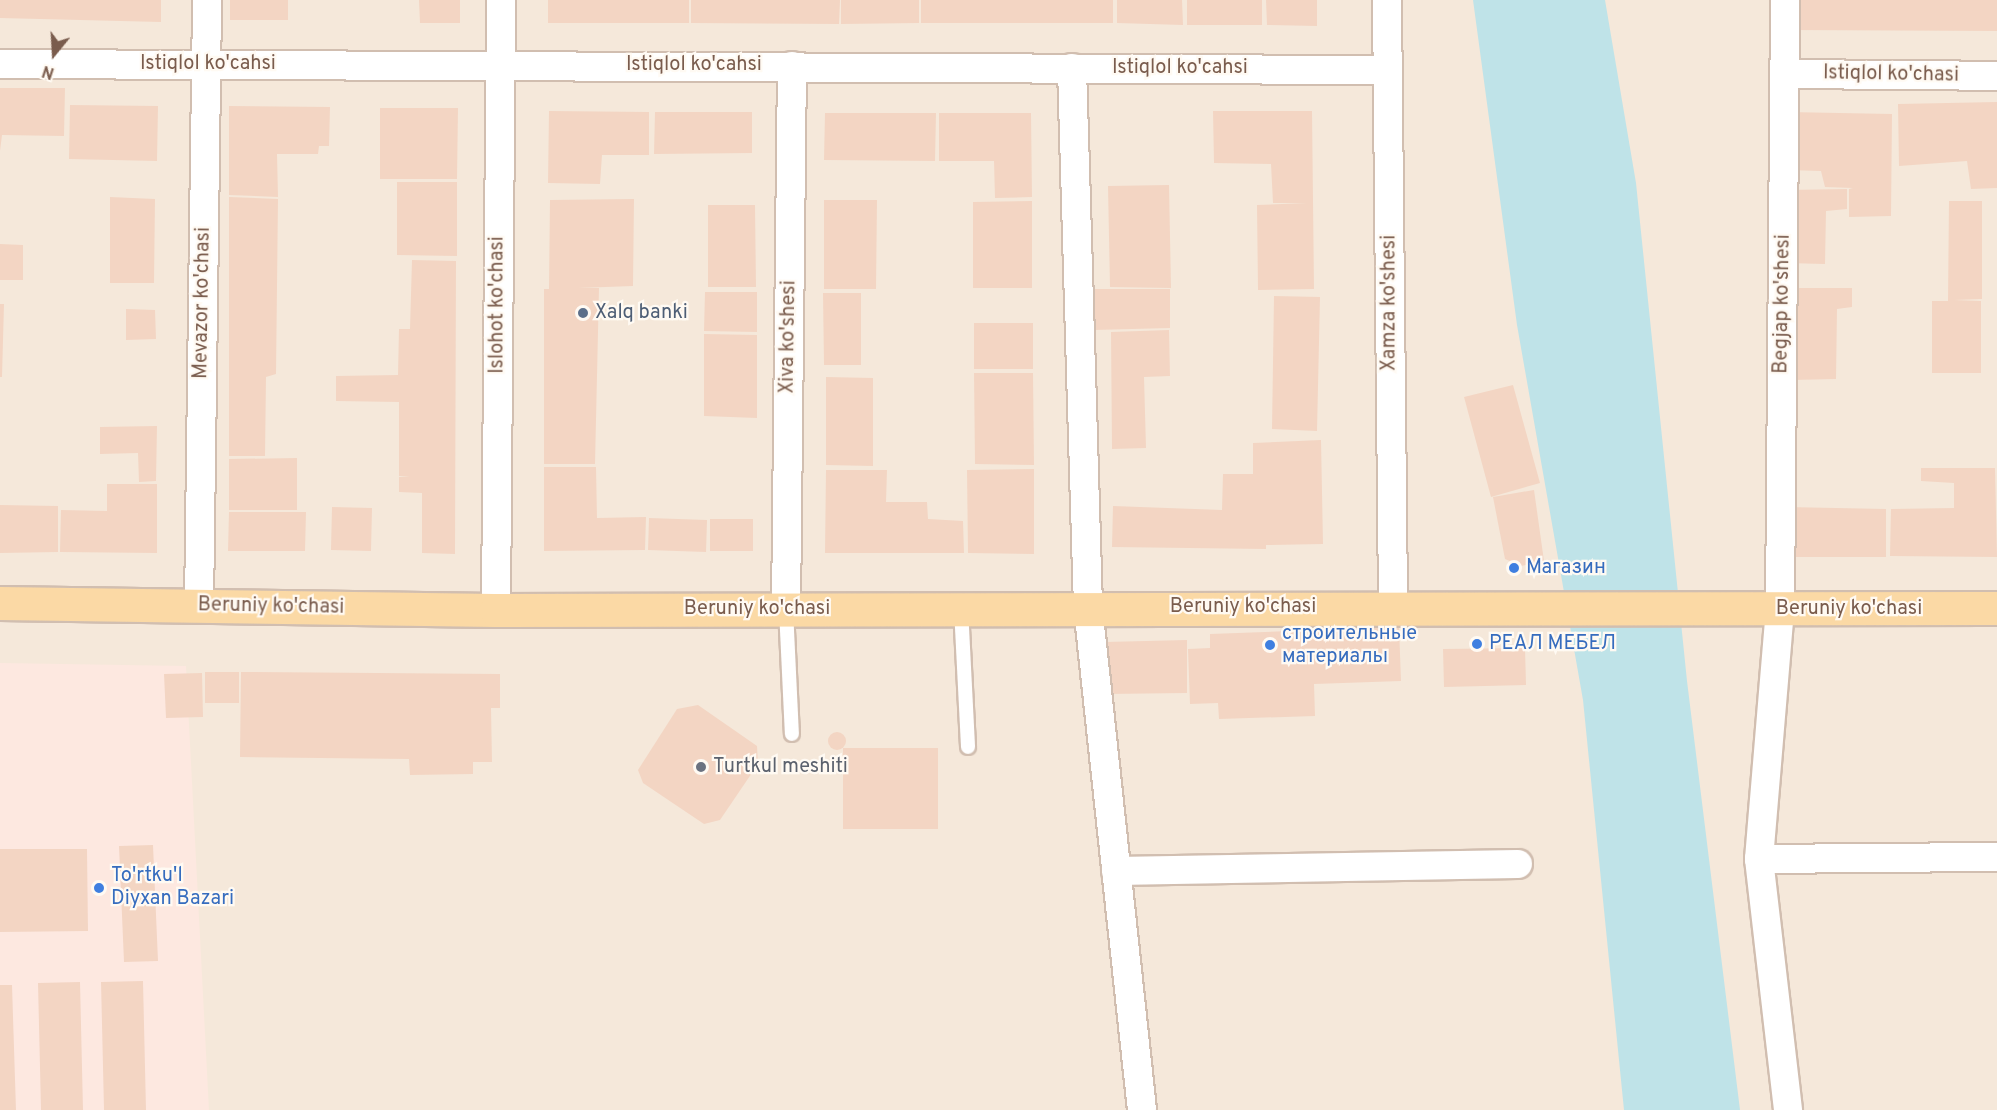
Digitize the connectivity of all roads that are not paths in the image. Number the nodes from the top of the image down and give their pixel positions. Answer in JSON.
{"nodes":[{"id":1,"x":207,"y":0,"type":"edge"},
{"id":2,"x":501,"y":0,"type":"edge"},
{"id":3,"x":1387,"y":0,"type":"edge"},
{"id":4,"x":1785,"y":0,"type":"edge"},
{"id":5,"x":0,"y":64,"type":"edge"},
{"id":6,"x":206,"y":64,"type":"junction"},
{"id":7,"x":500,"y":64,"type":"junction"},
{"id":8,"x":792,"y":66,"type":"junction"},
{"id":9,"x":1072,"y":68,"type":"junction"},
{"id":10,"x":1388,"y":70,"type":"junction"},
{"id":11,"x":1786,"y":74,"type":"junction"},
{"id":12,"x":1997,"y":76,"type":"edge"},
{"id":13,"x":0,"y":603,"type":"edge"},
{"id":14,"x":199,"y":606,"type":"junction"},
{"id":15,"x":1393,"y":606,"type":"junction"},
{"id":16,"x":961,"y":608,"type":"junction"},
{"id":17,"x":1088,"y":608,"type":"junction"},
{"id":18,"x":1997,"y":608,"type":"edge"},
{"id":19,"x":786,"y":609,"type":"junction"},
{"id":20,"x":1780,"y":609,"type":"junction"},
{"id":21,"x":496,"y":610,"type":"junction"},
{"id":22,"x":792,"y":734,"type":"dead end"},
{"id":23,"x":968,"y":747,"type":"dead end"},
{"id":24,"x":1997,"y":857,"type":"edge"},
{"id":25,"x":1759,"y":859,"type":"junction"},
{"id":26,"x":1518,"y":864,"type":"dead end"},
{"id":27,"x":1116,"y":871,"type":"junction"},
{"id":28,"x":1142,"y":1110,"type":"edge"},
{"id":29,"x":1788,"y":1110,"type":"edge"}],
"edges":[{"from":1,"to":6,"type":"street","name":"Mevazor ko'chasi"},
{"from":2,"to":7,"type":"street","name":"Islohot ko'chasi"},
{"from":3,"to":10,"type":"street","name":"Xamza ko'shesi"},
{"from":4,"to":11,"type":"street","name":"Begjap ko'shesi"},
{"from":5,"to":6,"type":"street","name":"Istiqlol ko'cahsi"},
{"from":6,"to":7,"type":"street","name":"Istiqlol ko'cahsi"},
{"from":6,"to":14,"type":"street","name":"Mevazor ko'chasi"},
{"from":7,"to":8,"type":"street","name":"Istiqlol ko'cahsi"},
{"from":7,"to":21,"type":"street","name":"Islohot ko'chasi"},
{"from":8,"to":9,"type":"street","name":"Istiqlol ko'cahsi"},
{"from":8,"to":19,"type":"street","name":"Xiva ko'shesi"},
{"from":9,"to":10,"type":"street","name":"Istiqlol ko'cahsi"},
{"from":9,"to":17,"type":"street"},
{"from":10,"to":15,"type":"street","name":"Xamza ko'shesi"},
{"from":11,"to":12,"type":"street","name":"Istiqlol ko'chasi"},
{"from":11,"to":20,"type":"street","name":"Begjap ko'shesi"},
{"from":13,"to":14,"type":"main road","name":"Beruniy ko'chasi"},
{"from":14,"to":21,"type":"main road","name":"Beruniy ko'chasi"},
{"from":15,"to":17,"type":"main road","name":"Beruniy ko'chasi"},
{"from":15,"to":20,"type":"main road","name":"Beruniy ko'chasi"},
{"from":16,"to":17,"type":"main road","name":"Beruniy ko'chasi"},
{"from":16,"to":19,"type":"main road","name":"Beruniy ko'chasi"},
{"from":16,"to":23,"type":"lane"},
{"from":17,"to":27,"type":"street"},
{"from":18,"to":20,"type":"main road","name":"Beruniy ko'chasi"},
{"from":19,"to":21,"type":"main road","name":"Beruniy ko'chasi"},
{"from":19,"to":22,"type":"lane"},
{"from":20,"to":25,"type":"street","name":"Begjap ko'shesi"},
{"from":24,"to":25,"type":"street"},
{"from":25,"to":29,"type":"street","name":"Begjap ko'shesi"},
{"from":26,"to":27,"type":"street"},
{"from":27,"to":28,"type":"street"}]}
